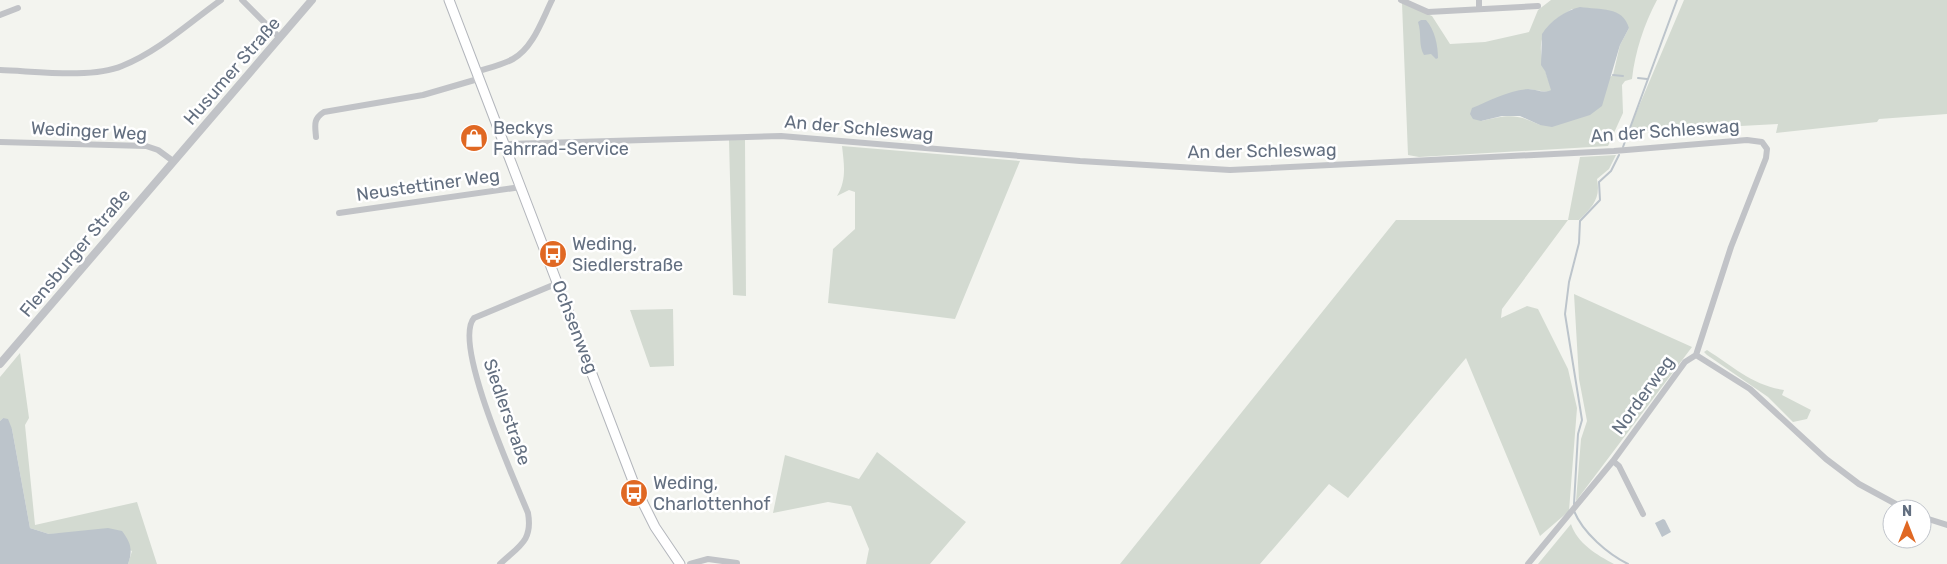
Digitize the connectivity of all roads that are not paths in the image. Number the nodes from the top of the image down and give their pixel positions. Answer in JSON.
{"nodes":[{"id":1,"x":221,"y":0,"type":"edge"},
{"id":2,"x":242,"y":0,"type":"edge"},
{"id":3,"x":312,"y":0,"type":"edge"},
{"id":4,"x":449,"y":0,"type":"edge"},
{"id":5,"x":552,"y":0,"type":"edge"},
{"id":6,"x":1401,"y":0,"type":"edge"},
{"id":7,"x":1479,"y":0,"type":"edge"},
{"id":8,"x":1538,"y":6,"type":"dead end"},
{"id":9,"x":18,"y":8,"type":"dead end"},
{"id":10,"x":1479,"y":9,"type":"junction"},
{"id":11,"x":0,"y":15,"type":"edge"},
{"id":12,"x":280,"y":38,"type":"junction"},
{"id":13,"x":0,"y":70,"type":"edge"},
{"id":14,"x":477,"y":76,"type":"junction"},
{"id":15,"x":316,"y":137,"type":"dead end"},
{"id":16,"x":0,"y":142,"type":"edge"},
{"id":17,"x":505,"y":144,"type":"junction"},
{"id":18,"x":174,"y":161,"type":"junction"},
{"id":19,"x":522,"y":187,"type":"junction"},
{"id":20,"x":339,"y":213,"type":"dead end"},
{"id":21,"x":558,"y":283,"type":"junction"},
{"id":22,"x":1696,"y":355,"type":"junction"},
{"id":23,"x":0,"y":364,"type":"edge"},
{"id":24,"x":1613,"y":461,"type":"junction"},
{"id":25,"x":1887,"y":499,"type":"edge"},
{"id":26,"x":1643,"y":514,"type":"dead end"},
{"id":27,"x":1932,"y":521,"type":"edge"},
{"id":28,"x":1947,"y":526,"type":"edge"},
{"id":29,"x":737,"y":563,"type":"edge"},
{"id":30,"x":500,"y":564,"type":"edge"},
{"id":31,"x":680,"y":564,"type":"edge"},
{"id":32,"x":690,"y":564,"type":"edge"},
{"id":33,"x":1528,"y":564,"type":"edge"}],
"edges":[{"from":1,"to":13,"type":"street"},
{"from":2,"to":12,"type":"street"},
{"from":3,"to":12,"type":"street","name":"Husumer Straße"},
{"from":4,"to":14,"type":"main road","name":"Ochsenweg"},
{"from":5,"to":14,"type":"street"},
{"from":6,"to":10,"type":"street"},
{"from":7,"to":10,"type":"street"},
{"from":8,"to":10,"type":"street"},
{"from":9,"to":11,"type":"street"},
{"from":12,"to":18,"type":"street","name":"Husumer Straße"},
{"from":14,"to":15,"type":"street"},
{"from":14,"to":17,"type":"main road","name":"Ochsenweg"},
{"from":16,"to":18,"type":"street","name":"Wedinger Weg"},
{"from":17,"to":19,"type":"main road","name":"Ochsenweg"},
{"from":17,"to":22,"type":"street","name":"An der Schleswag"},
{"from":18,"to":23,"type":"street","name":"Flensburger Straße"},
{"from":19,"to":20,"type":"street","name":"Neustettiner Weg"},
{"from":19,"to":21,"type":"main road","name":"Ochsenweg"},
{"from":21,"to":30,"type":"street","name":"Siedlerstraße"},
{"from":21,"to":31,"type":"main road","name":"Ochsenweg"},
{"from":22,"to":24,"type":"street","name":"Norderweg"},
{"from":22,"to":25,"type":"street","name":"Norderweg"},
{"from":24,"to":26,"type":"street"},
{"from":24,"to":33,"type":"street","name":"Norderweg"},
{"from":27,"to":28,"type":"street"},
{"from":29,"to":32,"type":"street"}]}
